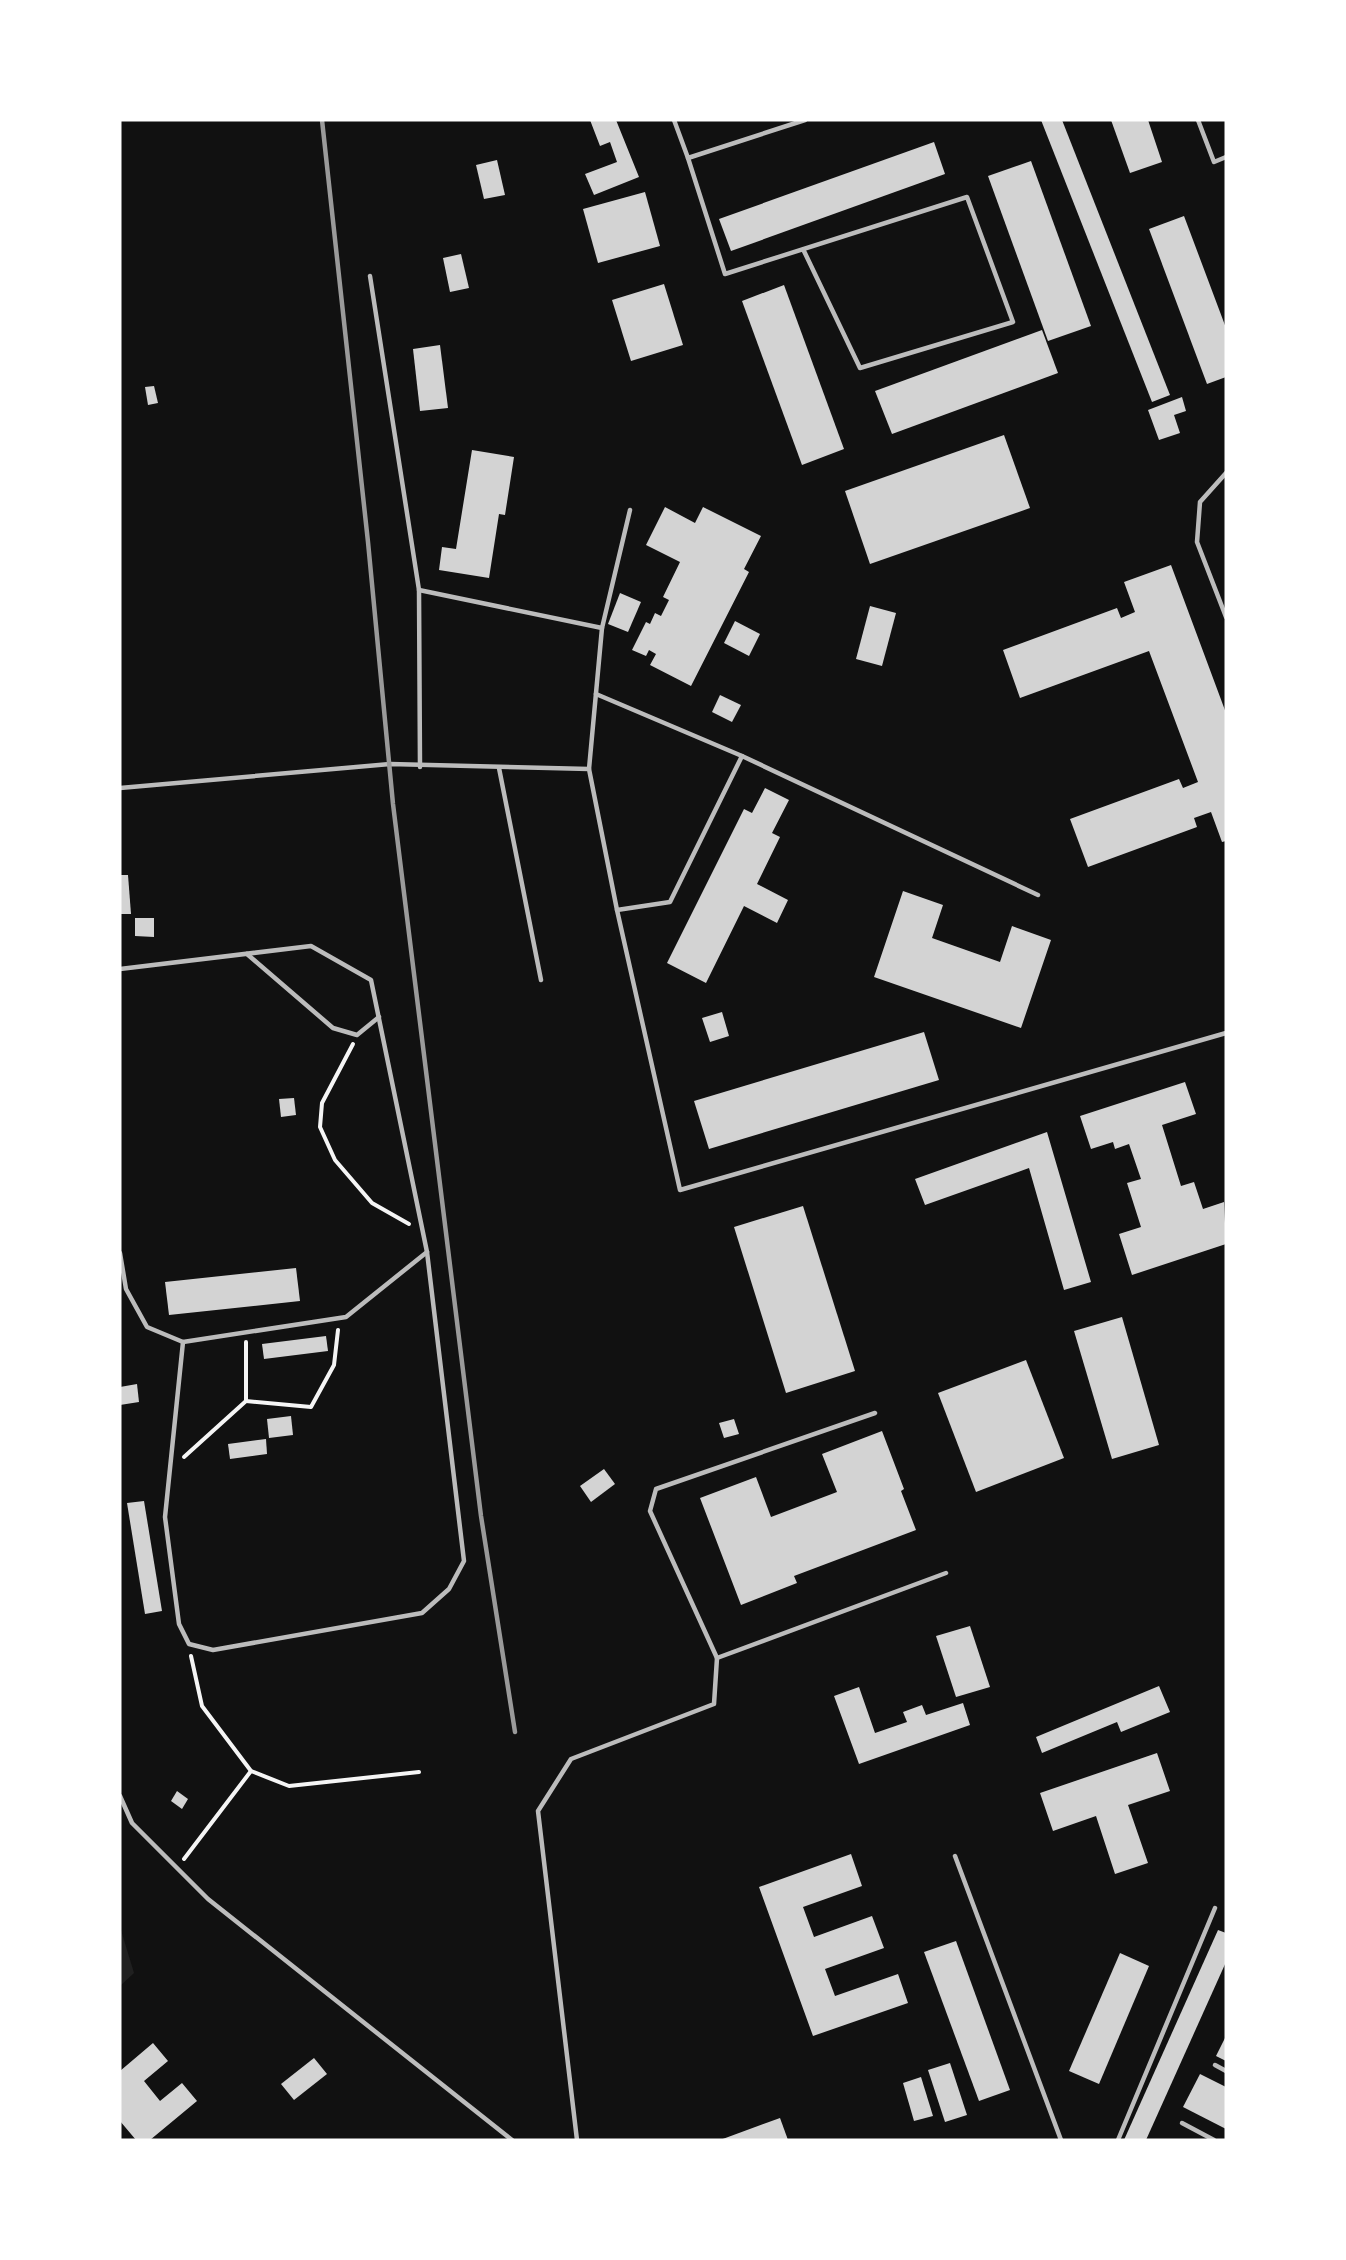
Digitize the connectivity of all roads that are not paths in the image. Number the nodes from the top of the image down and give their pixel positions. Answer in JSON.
{"nodes":[{"id":1,"x":674,"y":120,"type":"edge"},
{"id":2,"x":805,"y":120,"type":"edge"},
{"id":3,"x":1198,"y":120,"type":"edge"},
{"id":4,"x":1226,"y":157,"type":"edge"},
{"id":5,"x":688,"y":158,"type":"junction"},
{"id":6,"x":803,"y":249,"type":"junction"},
{"id":7,"x":370,"y":276,"type":"dead end"},
{"id":8,"x":1226,"y":473,"type":"edge"},
{"id":9,"x":630,"y":510,"type":"dead end"},
{"id":10,"x":419,"y":590,"type":"junction"},
{"id":11,"x":1226,"y":617,"type":"edge"},
{"id":12,"x":602,"y":628,"type":"junction"},
{"id":13,"x":596,"y":694,"type":"junction"},
{"id":14,"x":742,"y":756,"type":"junction"},
{"id":15,"x":420,"y":767,"type":"junction"},
{"id":16,"x":499,"y":768,"type":"junction"},
{"id":17,"x":589,"y":769,"type":"junction"},
{"id":18,"x":120,"y":788,"type":"edge"},
{"id":19,"x":1038,"y":895,"type":"dead end"},
{"id":20,"x":617,"y":910,"type":"junction"},
{"id":21,"x":247,"y":954,"type":"junction"},
{"id":22,"x":120,"y":969,"type":"edge"},
{"id":23,"x":541,"y":980,"type":"dead end"},
{"id":24,"x":379,"y":1017,"type":"junction"},
{"id":25,"x":1226,"y":1033,"type":"edge"},
{"id":26,"x":427,"y":1252,"type":"junction"},
{"id":27,"x":120,"y":1253,"type":"edge"},
{"id":28,"x":183,"y":1341,"type":"junction"},
{"id":29,"x":875,"y":1413,"type":"dead end"},
{"id":30,"x":946,"y":1573,"type":"dead end"},
{"id":31,"x":717,"y":1658,"type":"junction"},
{"id":32,"x":120,"y":1796,"type":"edge"},
{"id":33,"x":955,"y":1856,"type":"dead end"},
{"id":34,"x":1215,"y":1908,"type":"dead end"},
{"id":35,"x":1215,"y":2065,"type":"dead end"},
{"id":36,"x":1226,"y":2071,"type":"edge"},
{"id":37,"x":1182,"y":2123,"type":"dead end"},
{"id":38,"x":512,"y":2140,"type":"edge"},
{"id":39,"x":577,"y":2140,"type":"edge"},
{"id":40,"x":1061,"y":2140,"type":"edge"},
{"id":41,"x":1118,"y":2140,"type":"edge"},
{"id":42,"x":1214,"y":2140,"type":"edge"}],
"edges":[{"from":1,"to":5,"type":"lane"},
{"from":2,"to":5,"type":"lane"},
{"from":3,"to":4,"type":"lane"},
{"from":5,"to":6,"type":"lane"},
{"from":6,"to":6,"type":"lane"},
{"from":7,"to":10,"type":"lane"},
{"from":8,"to":11,"type":"lane"},
{"from":9,"to":12,"type":"lane"},
{"from":10,"to":12,"type":"lane"},
{"from":10,"to":15,"type":"lane"},
{"from":12,"to":13,"type":"lane"},
{"from":13,"to":14,"type":"lane"},
{"from":13,"to":17,"type":"lane"},
{"from":14,"to":19,"type":"lane"},
{"from":14,"to":20,"type":"lane"},
{"from":15,"to":16,"type":"lane"},
{"from":15,"to":18,"type":"lane"},
{"from":16,"to":17,"type":"lane"},
{"from":16,"to":23,"type":"lane"},
{"from":17,"to":20,"type":"lane"},
{"from":20,"to":25,"type":"lane"},
{"from":21,"to":22,"type":"lane"},
{"from":21,"to":24,"type":"lane"},
{"from":21,"to":24,"type":"lane"},
{"from":24,"to":26,"type":"lane"},
{"from":26,"to":28,"type":"lane"},
{"from":26,"to":28,"type":"lane"},
{"from":27,"to":28,"type":"lane"},
{"from":29,"to":31,"type":"lane"},
{"from":30,"to":31,"type":"lane"},
{"from":31,"to":39,"type":"lane"},
{"from":32,"to":38,"type":"lane"},
{"from":33,"to":40,"type":"lane"},
{"from":34,"to":41,"type":"lane"},
{"from":35,"to":36,"type":"lane"},
{"from":37,"to":42,"type":"lane"}]}
